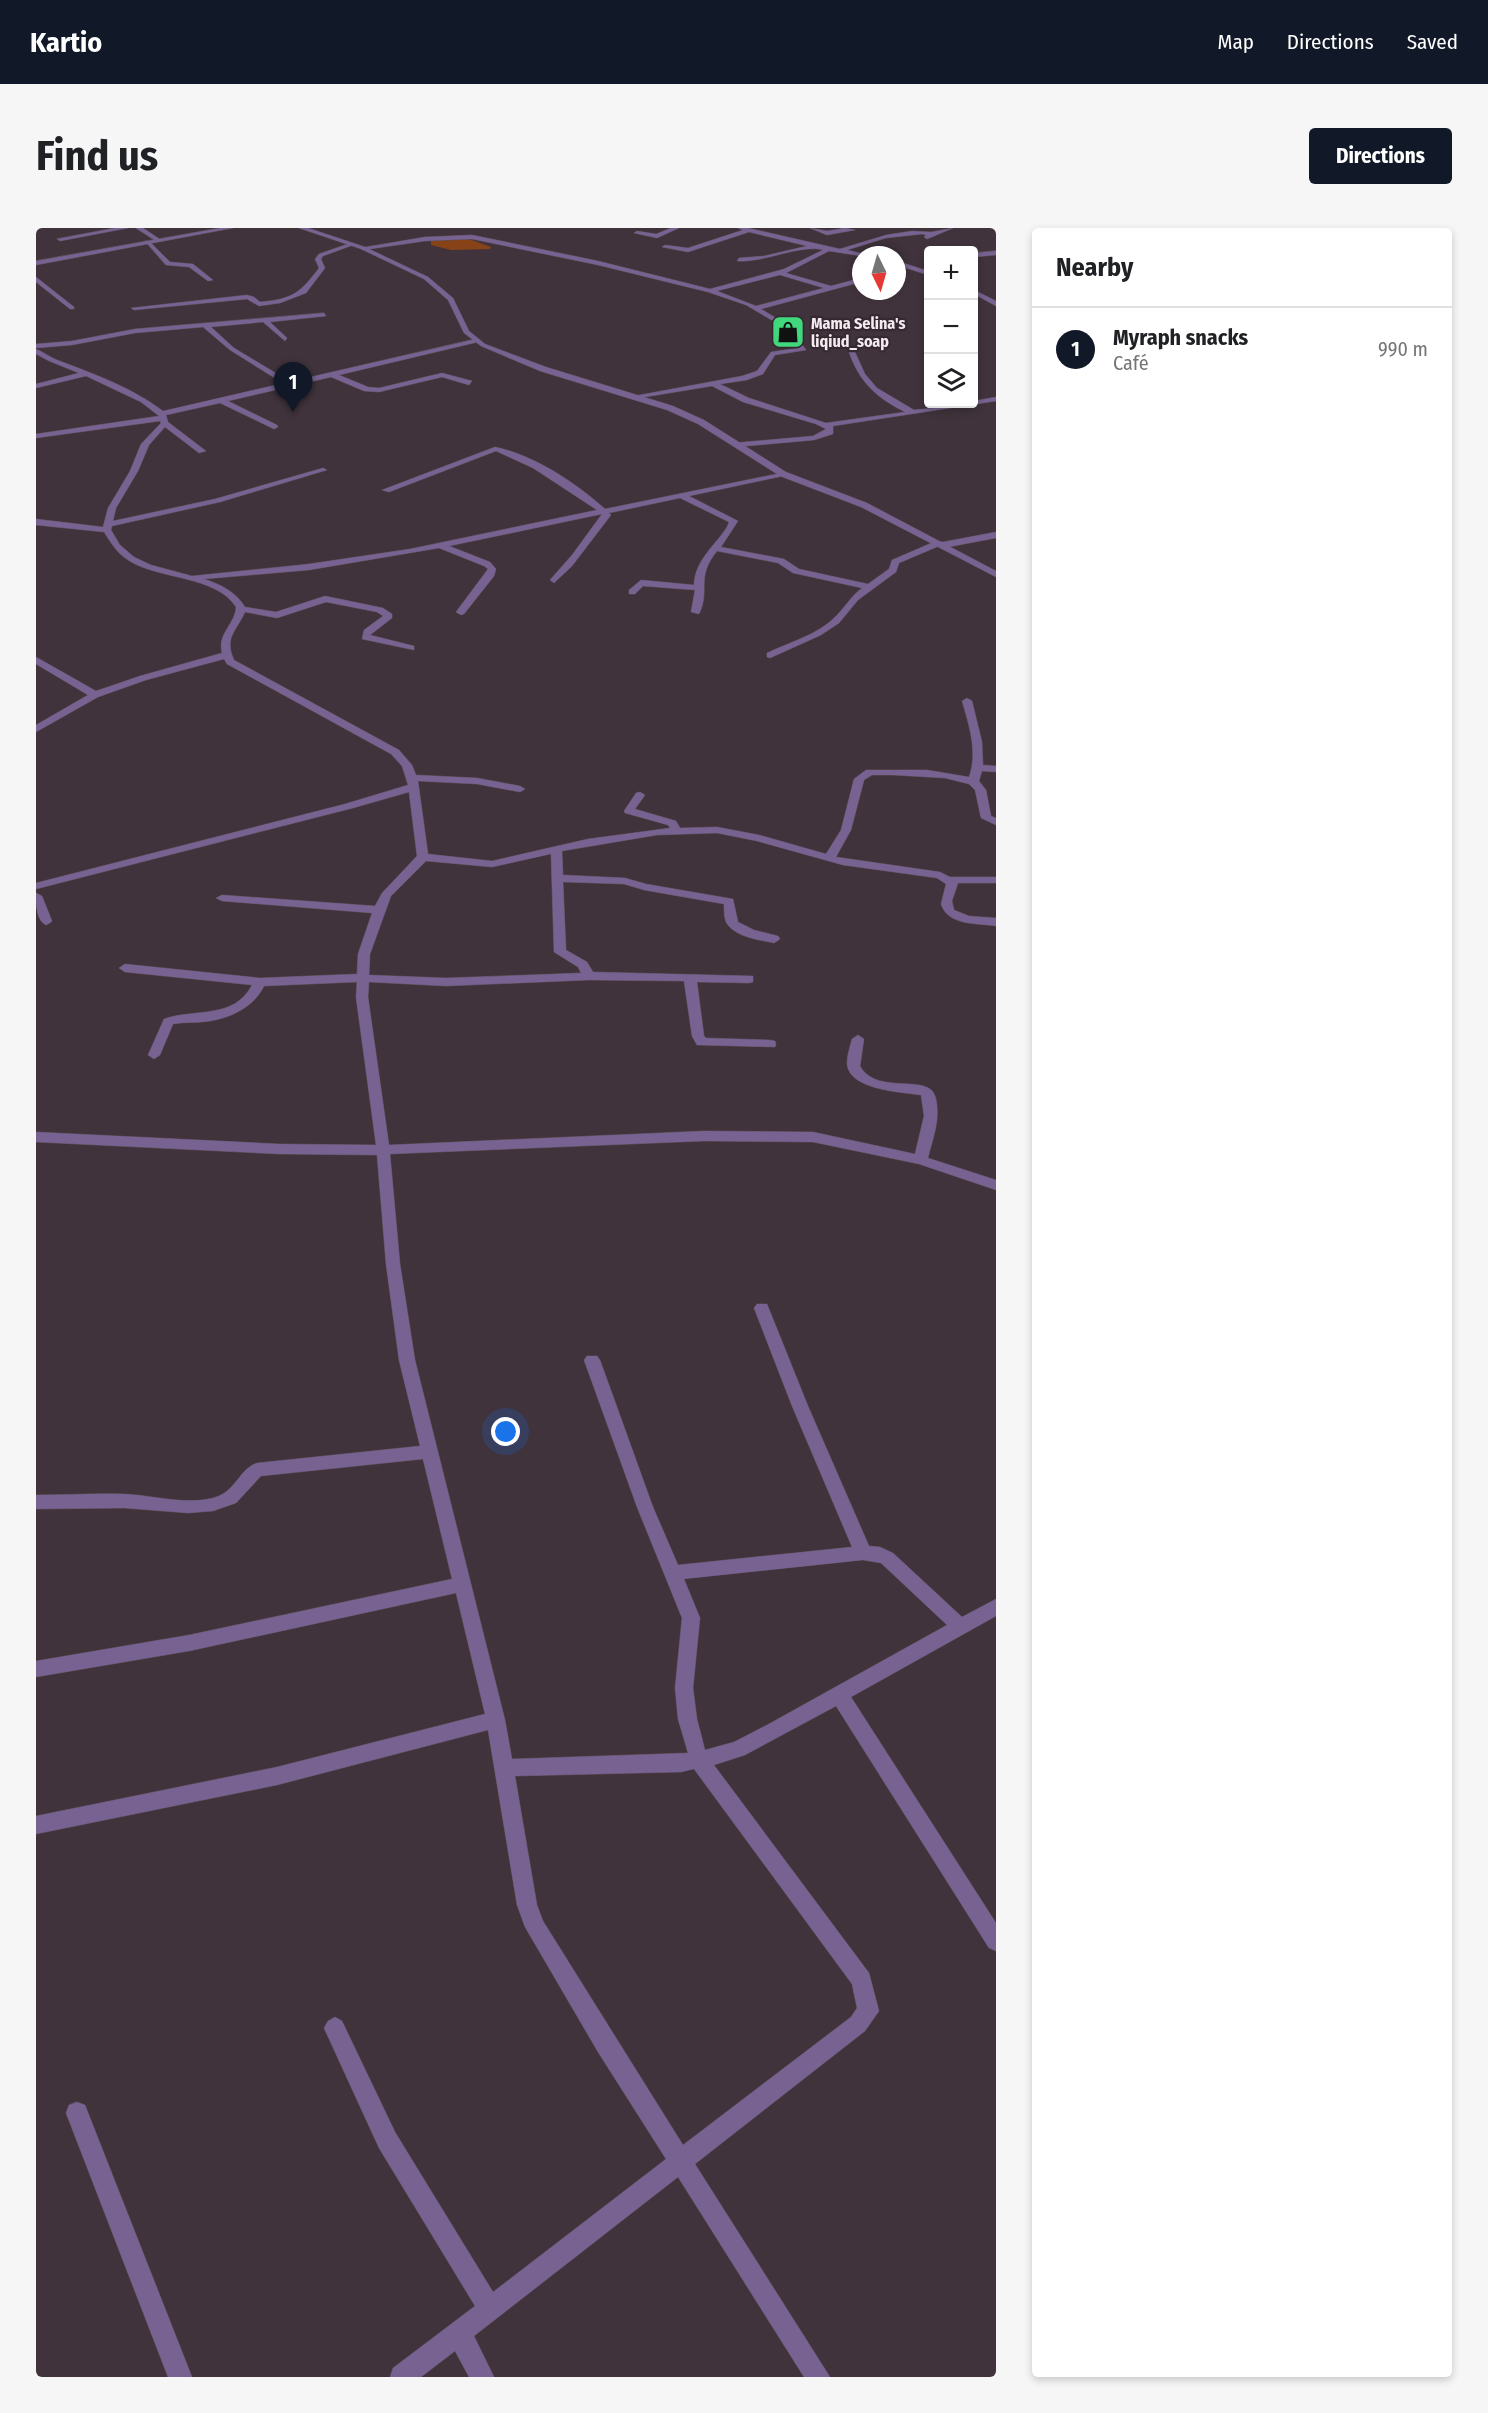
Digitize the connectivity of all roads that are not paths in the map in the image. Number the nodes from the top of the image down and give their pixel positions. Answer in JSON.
{"nodes":[{"id":1,"x":125,"y":228,"type":"edge"},
{"id":2,"x":139,"y":228,"type":"edge"},
{"id":3,"x":230,"y":228,"type":"edge"},
{"id":4,"x":302,"y":228,"type":"edge"},
{"id":5,"x":676,"y":228,"type":"edge"},
{"id":6,"x":741,"y":228,"type":"edge"},
{"id":7,"x":813,"y":228,"type":"edge"},
{"id":8,"x":950,"y":228,"type":"edge"},
{"id":9,"x":853,"y":229,"type":"edge"},
{"id":10,"x":749,"y":230,"type":"junction"},
{"id":11,"x":876,"y":232,"type":"dead end"},
{"id":12,"x":637,"y":233,"type":"dead end"},
{"id":13,"x":891,"y":237,"type":"junction"},
{"id":14,"x":60,"y":239,"type":"dead end"},
{"id":15,"x":158,"y":240,"type":"junction"},
{"id":16,"x":147,"y":242,"type":"junction"},
{"id":17,"x":350,"y":245,"type":"junction"},
{"id":18,"x":816,"y":246,"type":"junction"},
{"id":19,"x":665,"y":247,"type":"dead end"},
{"id":20,"x":363,"y":248,"type":"junction"},
{"id":21,"x":828,"y":249,"type":"junction"},
{"id":22,"x":842,"y":250,"type":"junction"},
{"id":23,"x":852,"y":252,"type":"edge"},
{"id":24,"x":996,"y":253,"type":"edge"},
{"id":25,"x":978,"y":255,"type":"edge"},
{"id":26,"x":739,"y":260,"type":"dead end"},
{"id":27,"x":36,"y":263,"type":"edge"},
{"id":28,"x":906,"y":265,"type":"edge"},
{"id":29,"x":924,"y":265,"type":"edge"},
{"id":30,"x":912,"y":267,"type":"junction"},
{"id":31,"x":921,"y":270,"type":"junction"},
{"id":32,"x":924,"y":271,"type":"edge"},
{"id":33,"x":778,"y":272,"type":"junction"},
{"id":34,"x":906,"y":273,"type":"edge"},
{"id":35,"x":36,"y":279,"type":"edge"},
{"id":36,"x":210,"y":280,"type":"dead end"},
{"id":37,"x":852,"y":282,"type":"edge"},
{"id":38,"x":831,"y":288,"type":"junction"},
{"id":39,"x":710,"y":291,"type":"junction"},
{"id":40,"x":54,"y":293,"type":"junction"},
{"id":41,"x":45,"y":294,"type":"dead end"},
{"id":42,"x":978,"y":294,"type":"edge"},
{"id":43,"x":996,"y":304,"type":"edge"},
{"id":44,"x":72,"y":308,"type":"dead end"},
{"id":45,"x":134,"y":308,"type":"dead end"},
{"id":46,"x":757,"y":308,"type":"junction"},
{"id":47,"x":324,"y":315,"type":"dead end"},
{"id":48,"x":266,"y":321,"type":"junction"},
{"id":49,"x":206,"y":326,"type":"junction"},
{"id":50,"x":285,"y":339,"type":"dead end"},
{"id":51,"x":476,"y":340,"type":"junction"},
{"id":52,"x":36,"y":346,"type":"edge"},
{"id":53,"x":36,"y":351,"type":"edge"},
{"id":54,"x":852,"y":352,"type":"dead end"},
{"id":55,"x":88,"y":373,"type":"junction"},
{"id":56,"x":332,"y":375,"type":"junction"},
{"id":57,"x":281,"y":380,"type":"dead end"},
{"id":58,"x":469,"y":383,"type":"dead end"},
{"id":59,"x":714,"y":384,"type":"junction"},
{"id":60,"x":36,"y":386,"type":"edge"},
{"id":61,"x":633,"y":397,"type":"junction"},
{"id":62,"x":996,"y":399,"type":"edge"},
{"id":63,"x":220,"y":400,"type":"junction"},
{"id":64,"x":978,"y":403,"type":"edge"},
{"id":65,"x":947,"y":408,"type":"edge"},
{"id":66,"x":914,"y":413,"type":"junction"},
{"id":67,"x":164,"y":418,"type":"junction"},
{"id":68,"x":827,"y":426,"type":"junction"},
{"id":69,"x":274,"y":427,"type":"dead end"},
{"id":70,"x":36,"y":430,"type":"edge"},
{"id":71,"x":45,"y":435,"type":"junction"},
{"id":72,"x":36,"y":436,"type":"edge"},
{"id":73,"x":736,"y":445,"type":"junction"},
{"id":74,"x":202,"y":451,"type":"dead end"},
{"id":75,"x":323,"y":470,"type":"dead end"},
{"id":76,"x":783,"y":474,"type":"junction"},
{"id":77,"x":386,"y":490,"type":"dead end"},
{"id":78,"x":680,"y":495,"type":"junction"},
{"id":79,"x":603,"y":511,"type":"junction"},
{"id":80,"x":38,"y":523,"type":"edge"},
{"id":81,"x":108,"y":527,"type":"junction"},
{"id":82,"x":996,"y":535,"type":"edge"},
{"id":83,"x":941,"y":544,"type":"junction"},
{"id":84,"x":441,"y":546,"type":"junction"},
{"id":85,"x":715,"y":548,"type":"junction"},
{"id":86,"x":996,"y":574,"type":"edge"},
{"id":87,"x":190,"y":578,"type":"junction"},
{"id":88,"x":554,"y":580,"type":"dead end"},
{"id":89,"x":868,"y":587,"type":"junction"},
{"id":90,"x":698,"y":588,"type":"junction"},
{"id":91,"x":632,"y":592,"type":"dead end"},
{"id":92,"x":241,"y":609,"type":"junction"},
{"id":93,"x":461,"y":612,"type":"dead end"},
{"id":94,"x":696,"y":612,"type":"dead end"},
{"id":95,"x":411,"y":648,"type":"dead end"},
{"id":96,"x":226,"y":655,"type":"junction"},
{"id":97,"x":770,"y":655,"type":"dead end"},
{"id":98,"x":36,"y":660,"type":"edge"},
{"id":99,"x":95,"y":695,"type":"junction"},
{"id":100,"x":967,"y":701,"type":"dead end"},
{"id":101,"x":36,"y":729,"type":"edge"},
{"id":102,"x":979,"y":768,"type":"junction"},
{"id":103,"x":996,"y":769,"type":"edge"},
{"id":104,"x":412,"y":782,"type":"junction"},
{"id":105,"x":973,"y":782,"type":"junction"},
{"id":106,"x":520,"y":789,"type":"dead end"},
{"id":107,"x":640,"y":795,"type":"dead end"},
{"id":108,"x":996,"y":822,"type":"edge"},
{"id":109,"x":676,"y":830,"type":"junction"},
{"id":110,"x":556,"y":850,"type":"junction"},
{"id":111,"x":423,"y":857,"type":"junction"},
{"id":112,"x":829,"y":859,"type":"junction"},
{"id":113,"x":556,"y":878,"type":"junction"},
{"id":114,"x":950,"y":880,"type":"junction"},
{"id":115,"x":996,"y":880,"type":"edge"},
{"id":116,"x":36,"y":886,"type":"edge"},
{"id":117,"x":36,"y":896,"type":"edge"},
{"id":118,"x":222,"y":898,"type":"dead end"},
{"id":119,"x":379,"y":910,"type":"junction"},
{"id":120,"x":46,"y":921,"type":"dead end"},
{"id":121,"x":996,"y":922,"type":"edge"},
{"id":122,"x":774,"y":939,"type":"dead end"},
{"id":123,"x":125,"y":968,"type":"dead end"},
{"id":124,"x":589,"y":976,"type":"junction"},
{"id":125,"x":361,"y":978,"type":"junction"},
{"id":126,"x":690,"y":978,"type":"junction"},
{"id":127,"x":749,"y":979,"type":"dead end"},
{"id":128,"x":260,"y":982,"type":"junction"},
{"id":129,"x":858,"y":1038,"type":"dead end"},
{"id":130,"x":770,"y":1044,"type":"dead end"},
{"id":131,"x":154,"y":1055,"type":"dead end"},
{"id":132,"x":36,"y":1137,"type":"edge"},
{"id":133,"x":383,"y":1150,"type":"junction"},
{"id":134,"x":921,"y":1160,"type":"junction"},
{"id":135,"x":996,"y":1185,"type":"edge"},
{"id":136,"x":762,"y":1308,"type":"dead end"},
{"id":137,"x":592,"y":1360,"type":"dead end"},
{"id":138,"x":429,"y":1452,"type":"junction"},
{"id":139,"x":36,"y":1503,"type":"edge"},
{"id":140,"x":863,"y":1553,"type":"junction"},
{"id":141,"x":673,"y":1573,"type":"junction"},
{"id":142,"x":463,"y":1584,"type":"junction"},
{"id":143,"x":996,"y":1606,"type":"edge"},
{"id":144,"x":961,"y":1627,"type":"junction"},
{"id":145,"x":36,"y":1669,"type":"edge"},
{"id":146,"x":840,"y":1696,"type":"junction"},
{"id":147,"x":496,"y":1720,"type":"junction"},
{"id":148,"x":699,"y":1760,"type":"junction"},
{"id":149,"x":505,"y":1768,"type":"junction"},
{"id":150,"x":36,"y":1826,"type":"edge"},
{"id":151,"x":996,"y":1941,"type":"edge"},
{"id":152,"x":335,"y":2028,"type":"dead end"},
{"id":153,"x":77,"y":2113,"type":"dead end"},
{"id":154,"x":681,"y":2162,"type":"junction"},
{"id":155,"x":490,"y":2309,"type":"junction"},
{"id":156,"x":459,"y":2333,"type":"junction"},
{"id":157,"x":180,"y":2377,"type":"edge"},
{"id":158,"x":402,"y":2377,"type":"edge"},
{"id":159,"x":482,"y":2377,"type":"edge"},
{"id":160,"x":818,"y":2377,"type":"edge"}],
"edges":[{"from":1,"to":14,"type":"street"},
{"from":2,"to":15,"type":"street"},
{"from":3,"to":15,"type":"street"},
{"from":4,"to":17,"type":"street"},
{"from":5,"to":12,"type":"street"},
{"from":6,"to":10,"type":"street"},
{"from":7,"to":9,"type":"street"},
{"from":8,"to":13,"type":"street"},
{"from":10,"to":18,"type":"street"},
{"from":10,"to":19,"type":"street"},
{"from":11,"to":13,"type":"street"},
{"from":13,"to":22,"type":"street"},
{"from":15,"to":16,"type":"street"},
{"from":16,"to":27,"type":"street"},
{"from":16,"to":36,"type":"street"},
{"from":17,"to":20,"type":"street"},
{"from":17,"to":45,"type":"street"},
{"from":18,"to":21,"type":"street"},
{"from":18,"to":26,"type":"street"},
{"from":20,"to":39,"type":"street"},
{"from":20,"to":51,"type":"street"},
{"from":21,"to":22,"type":"street"},
{"from":21,"to":33,"type":"street"},
{"from":22,"to":23,"type":"street"},
{"from":24,"to":25,"type":"street"},
{"from":28,"to":30,"type":"street"},
{"from":29,"to":30,"type":"street"},
{"from":30,"to":31,"type":"street"},
{"from":31,"to":32,"type":"street"},
{"from":31,"to":34,"type":"street"},
{"from":33,"to":38,"type":"street"},
{"from":33,"to":39,"type":"street"},
{"from":35,"to":40,"type":"street"},
{"from":37,"to":38,"type":"street"},
{"from":38,"to":46,"type":"street"},
{"from":39,"to":46,"type":"street"},
{"from":40,"to":41,"type":"street"},
{"from":40,"to":44,"type":"street"},
{"from":42,"to":43,"type":"street"},
{"from":46,"to":59,"type":"street"},
{"from":47,"to":48,"type":"street"},
{"from":48,"to":49,"type":"street"},
{"from":48,"to":50,"type":"street"},
{"from":49,"to":52,"type":"street"},
{"from":49,"to":57,"type":"street"},
{"from":51,"to":56,"type":"street"},
{"from":51,"to":61,"type":"street"},
{"from":53,"to":55,"type":"street"},
{"from":54,"to":66,"type":"street"},
{"from":55,"to":60,"type":"street"},
{"from":55,"to":67,"type":"street"},
{"from":56,"to":58,"type":"street"},
{"from":56,"to":63,"type":"street"},
{"from":59,"to":61,"type":"street"},
{"from":59,"to":68,"type":"street"},
{"from":61,"to":73,"type":"street"},
{"from":62,"to":64,"type":"street"},
{"from":63,"to":67,"type":"street"},
{"from":63,"to":69,"type":"street"},
{"from":65,"to":66,"type":"street"},
{"from":66,"to":68,"type":"street"},
{"from":67,"to":71,"type":"street"},
{"from":67,"to":74,"type":"street"},
{"from":67,"to":81,"type":"street"},
{"from":68,"to":73,"type":"street"},
{"from":70,"to":71,"type":"street"},
{"from":71,"to":72,"type":"street"},
{"from":73,"to":76,"type":"street"},
{"from":75,"to":81,"type":"street"},
{"from":76,"to":78,"type":"street"},
{"from":76,"to":83,"type":"street"},
{"from":77,"to":79,"type":"street"},
{"from":78,"to":79,"type":"street"},
{"from":78,"to":85,"type":"street"},
{"from":79,"to":84,"type":"street"},
{"from":79,"to":88,"type":"street"},
{"from":80,"to":81,"type":"street"},
{"from":81,"to":87,"type":"street"},
{"from":82,"to":83,"type":"street"},
{"from":83,"to":86,"type":"street"},
{"from":83,"to":89,"type":"street"},
{"from":84,"to":87,"type":"street"},
{"from":84,"to":93,"type":"street"},
{"from":85,"to":89,"type":"street"},
{"from":85,"to":90,"type":"street"},
{"from":87,"to":92,"type":"street"},
{"from":89,"to":97,"type":"street"},
{"from":90,"to":91,"type":"street"},
{"from":90,"to":94,"type":"street"},
{"from":92,"to":95,"type":"street"},
{"from":92,"to":96,"type":"street"},
{"from":96,"to":99,"type":"street"},
{"from":96,"to":104,"type":"street"},
{"from":98,"to":99,"type":"street"},
{"from":99,"to":101,"type":"street"},
{"from":100,"to":102,"type":"street"},
{"from":102,"to":103,"type":"street"},
{"from":102,"to":105,"type":"street"},
{"from":104,"to":106,"type":"street"},
{"from":104,"to":111,"type":"street"},
{"from":104,"to":116,"type":"street"},
{"from":105,"to":108,"type":"street"},
{"from":105,"to":112,"type":"street"},
{"from":107,"to":109,"type":"street"},
{"from":109,"to":110,"type":"street"},
{"from":109,"to":112,"type":"street"},
{"from":110,"to":111,"type":"street"},
{"from":110,"to":113,"type":"street"},
{"from":111,"to":119,"type":"street"},
{"from":112,"to":114,"type":"street"},
{"from":113,"to":122,"type":"street"},
{"from":113,"to":124,"type":"street"},
{"from":114,"to":115,"type":"street"},
{"from":114,"to":121,"type":"street"},
{"from":117,"to":120,"type":"street"},
{"from":118,"to":119,"type":"street"},
{"from":119,"to":125,"type":"street"},
{"from":123,"to":128,"type":"street"},
{"from":124,"to":125,"type":"street"},
{"from":124,"to":126,"type":"street"},
{"from":125,"to":128,"type":"street"},
{"from":125,"to":133,"type":"street"},
{"from":126,"to":127,"type":"street"},
{"from":126,"to":130,"type":"street"},
{"from":128,"to":131,"type":"street"},
{"from":129,"to":134,"type":"street"},
{"from":132,"to":133,"type":"street"},
{"from":133,"to":134,"type":"street"},
{"from":133,"to":138,"type":"street"},
{"from":134,"to":135,"type":"street"},
{"from":136,"to":140,"type":"street"},
{"from":137,"to":141,"type":"street"},
{"from":138,"to":139,"type":"street"},
{"from":138,"to":142,"type":"street"},
{"from":140,"to":141,"type":"street"},
{"from":140,"to":144,"type":"street"},
{"from":141,"to":148,"type":"street"},
{"from":142,"to":145,"type":"street"},
{"from":142,"to":147,"type":"street"},
{"from":143,"to":144,"type":"street"},
{"from":144,"to":146,"type":"street"},
{"from":146,"to":148,"type":"street"},
{"from":146,"to":151,"type":"street"},
{"from":147,"to":149,"type":"street"},
{"from":147,"to":150,"type":"street"},
{"from":148,"to":149,"type":"street"},
{"from":148,"to":154,"type":"street"},
{"from":149,"to":154,"type":"street"},
{"from":152,"to":155,"type":"street"},
{"from":153,"to":157,"type":"street"},
{"from":154,"to":155,"type":"street"},
{"from":154,"to":160,"type":"street"},
{"from":155,"to":156,"type":"street"},
{"from":156,"to":158,"type":"street"},
{"from":156,"to":159,"type":"street"}]}
